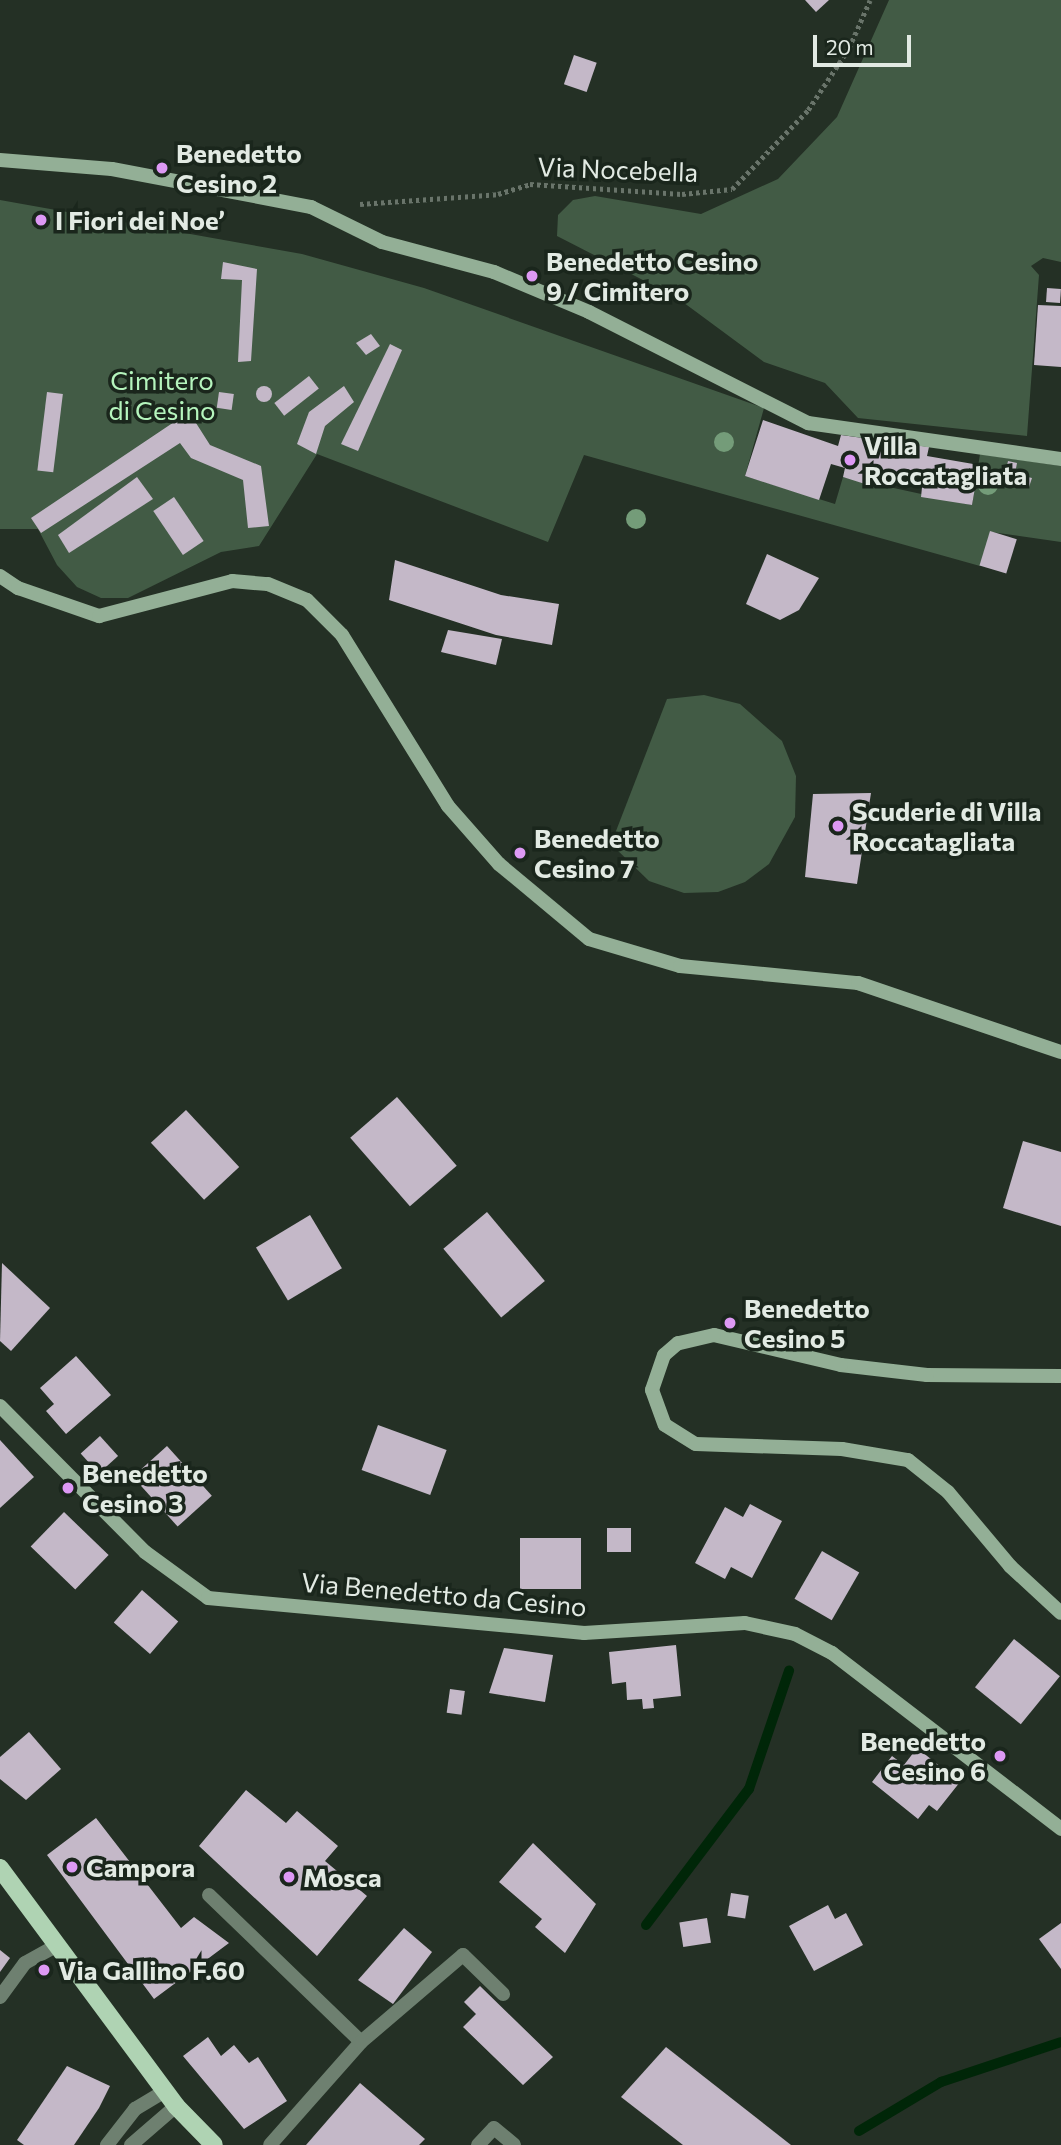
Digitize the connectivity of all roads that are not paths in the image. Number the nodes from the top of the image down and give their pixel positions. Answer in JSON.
{"nodes":[{"id":1,"x":0,"y":160,"type":"edge"},
{"id":2,"x":1061,"y":458,"type":"edge"},
{"id":3,"x":0,"y":576,"type":"edge"},
{"id":4,"x":1061,"y":1052,"type":"edge"},
{"id":5,"x":1061,"y":1376,"type":"edge"},
{"id":6,"x":0,"y":1406,"type":"edge"},
{"id":7,"x":1061,"y":1613,"type":"edge"},
{"id":8,"x":1061,"y":1829,"type":"edge"},
{"id":9,"x":0,"y":1868,"type":"edge"},
{"id":10,"x":209,"y":1895,"type":"dead end"},
{"id":11,"x":57,"y":1945,"type":"junction"},
{"id":12,"x":503,"y":1994,"type":"dead end"},
{"id":13,"x":0,"y":1997,"type":"edge"},
{"id":14,"x":361,"y":2042,"type":"junction"},
{"id":15,"x":165,"y":2091,"type":"junction"},
{"id":16,"x":176,"y":2106,"type":"junction"},
{"id":17,"x":107,"y":2145,"type":"edge"},
{"id":18,"x":131,"y":2145,"type":"edge"},
{"id":19,"x":214,"y":2145,"type":"edge"},
{"id":20,"x":270,"y":2145,"type":"edge"},
{"id":21,"x":478,"y":2145,"type":"edge"},
{"id":22,"x":514,"y":2145,"type":"edge"}],
"edges":[{"from":1,"to":2,"type":"street"},
{"from":3,"to":4,"type":"street"},
{"from":5,"to":7,"type":"street"},
{"from":6,"to":8,"type":"street","name":"Via Benedetto da Cesino"},
{"from":9,"to":11,"type":"main road"},
{"from":10,"to":14,"type":"lane"},
{"from":11,"to":13,"type":"lane"},
{"from":11,"to":15,"type":"main road"},
{"from":12,"to":14,"type":"lane"},
{"from":14,"to":20,"type":"lane"},
{"from":15,"to":16,"type":"main road"},
{"from":15,"to":17,"type":"lane"},
{"from":16,"to":18,"type":"lane"},
{"from":16,"to":19,"type":"main road"},
{"from":21,"to":22,"type":"lane"}]}
